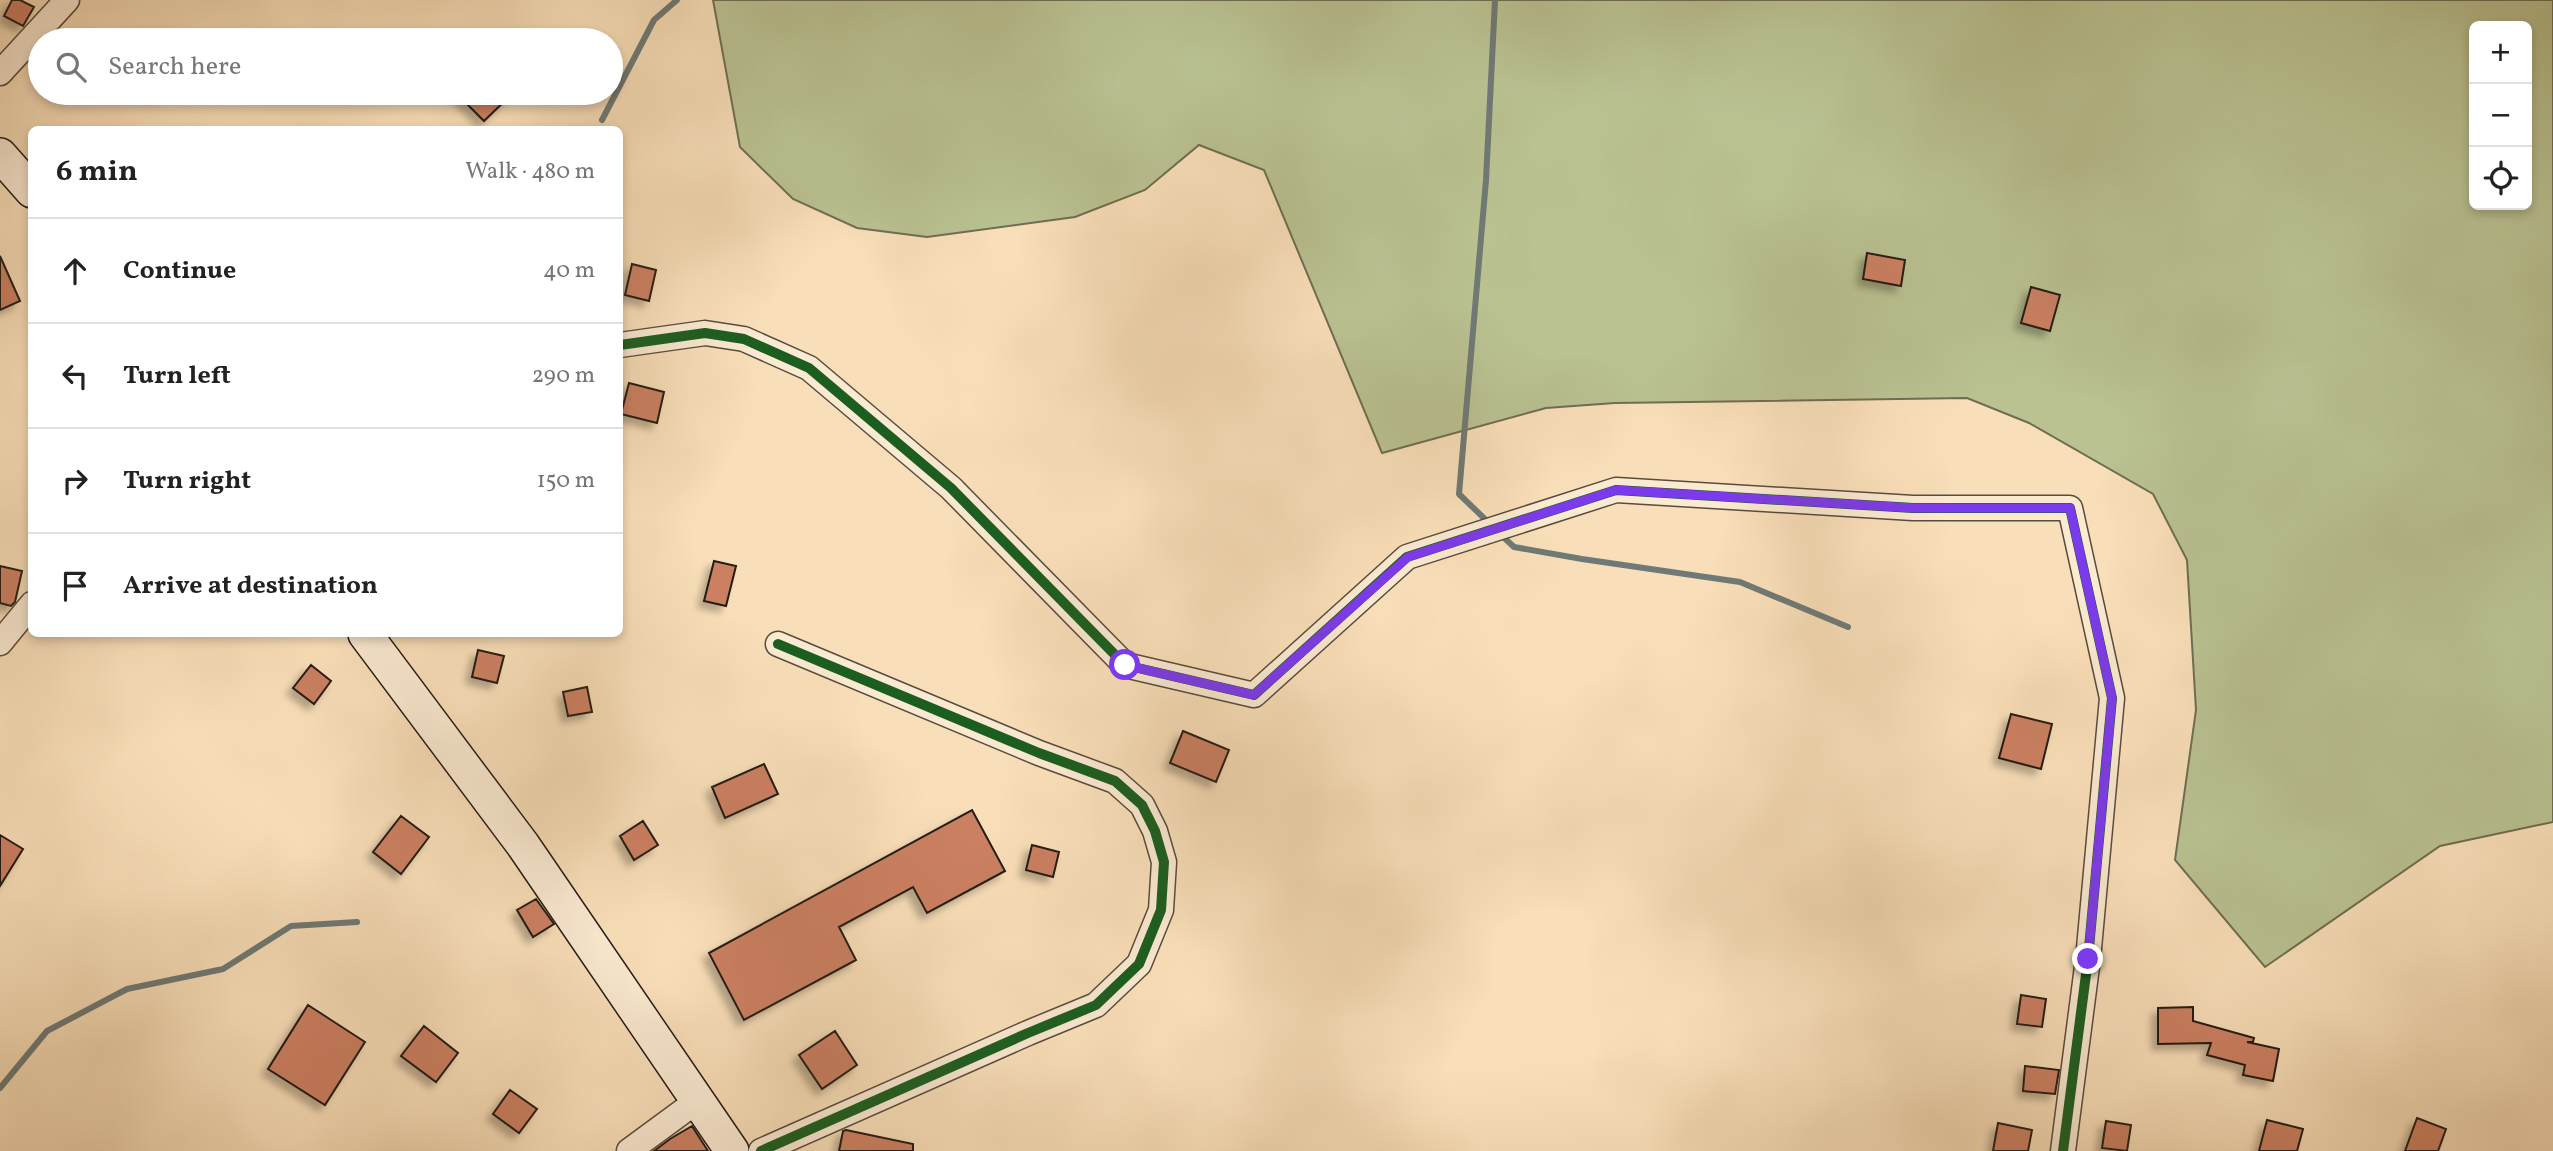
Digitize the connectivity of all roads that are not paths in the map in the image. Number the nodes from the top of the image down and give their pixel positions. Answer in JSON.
{"nodes":[{"id":1,"x":67,"y":0,"type":"edge"},
{"id":2,"x":41,"y":28,"type":"edge"},
{"id":3,"x":28,"y":42,"type":"edge"},
{"id":4,"x":0,"y":73,"type":"edge"},
{"id":5,"x":0,"y":155,"type":"edge"},
{"id":6,"x":28,"y":186,"type":"edge"},
{"id":7,"x":623,"y":345,"type":"edge"},
{"id":8,"x":28,"y":609,"type":"edge"},
{"id":9,"x":367,"y":637,"type":"edge"},
{"id":10,"x":0,"y":643,"type":"edge"},
{"id":11,"x":778,"y":644,"type":"dead end"},
{"id":12,"x":697,"y":1101,"type":"junction"},
{"id":13,"x":629,"y":1151,"type":"edge"},
{"id":14,"x":732,"y":1151,"type":"edge"},
{"id":15,"x":761,"y":1151,"type":"edge"},
{"id":16,"x":2063,"y":1151,"type":"edge"}],
"edges":[{"from":1,"to":2,"type":"street"},
{"from":3,"to":4,"type":"street"},
{"from":5,"to":6,"type":"main road"},
{"from":7,"to":16,"type":"street"},
{"from":8,"to":10,"type":"street"},
{"from":9,"to":12,"type":"main road"},
{"from":11,"to":15,"type":"street"},
{"from":12,"to":13,"type":"street"},
{"from":12,"to":14,"type":"main road"}]}
